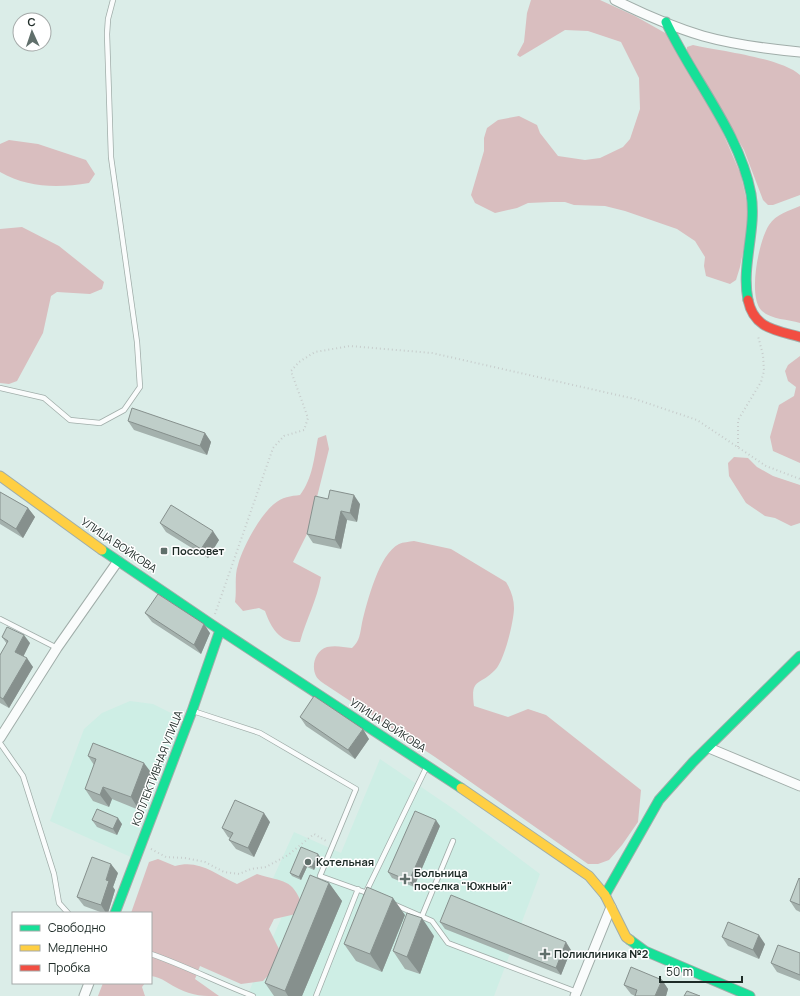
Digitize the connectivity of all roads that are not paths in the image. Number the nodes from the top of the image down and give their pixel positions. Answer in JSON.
{"nodes":[{"id":1,"x":113,"y":0,"type":"edge"},
{"id":2,"x":615,"y":0,"type":"edge"},
{"id":3,"x":666,"y":22,"type":"junction"},
{"id":4,"x":800,"y":52,"type":"edge"},
{"id":5,"x":800,"y":337,"type":"edge"},
{"id":6,"x":0,"y":388,"type":"edge"},
{"id":7,"x":0,"y":476,"type":"edge"},
{"id":8,"x":118,"y":561,"type":"junction"},
{"id":9,"x":0,"y":619,"type":"edge"},
{"id":10,"x":220,"y":630,"type":"junction"},
{"id":11,"x":57,"y":648,"type":"junction"},
{"id":12,"x":800,"y":656,"type":"edge"},
{"id":13,"x":192,"y":711,"type":"junction"},
{"id":14,"x":0,"y":738,"type":"edge"},
{"id":15,"x":0,"y":743,"type":"edge"},
{"id":16,"x":709,"y":748,"type":"junction"},
{"id":17,"x":427,"y":765,"type":"junction"},
{"id":18,"x":800,"y":786,"type":"edge"},
{"id":19,"x":454,"y":841,"type":"dead end"},
{"id":20,"x":358,"y":889,"type":"junction"},
{"id":21,"x":366,"y":892,"type":"junction"},
{"id":22,"x":373,"y":895,"type":"edge"},
{"id":23,"x":605,"y":895,"type":"junction"},
{"id":24,"x":387,"y":901,"type":"edge"},
{"id":25,"x":611,"y":907,"type":"junction"},
{"id":26,"x":67,"y":912,"type":"edge"},
{"id":27,"x":115,"y":912,"type":"edge"},
{"id":28,"x":422,"y":916,"type":"junction"},
{"id":29,"x":152,"y":954,"type":"edge"},
{"id":30,"x":89,"y":984,"type":"edge"},
{"id":31,"x":576,"y":994,"type":"edge"},
{"id":32,"x":84,"y":996,"type":"edge"},
{"id":33,"x":253,"y":996,"type":"edge"},
{"id":34,"x":316,"y":996,"type":"edge"},
{"id":35,"x":750,"y":996,"type":"edge"}],
"edges":[{"from":1,"to":6,"type":"lane"},
{"from":2,"to":3,"type":"street"},
{"from":3,"to":4,"type":"street"},
{"from":3,"to":5,"type":"street"},
{"from":7,"to":8,"type":"street","name":"УЛИЦА ВОЙКОВА"},
{"from":8,"to":10,"type":"street","name":"УЛИЦА ВОЙКОВА"},
{"from":8,"to":11,"type":"street"},
{"from":9,"to":11,"type":"lane"},
{"from":10,"to":13,"type":"street","name":"КОЛЛЕКТИВНАЯ УЛИЦА"},
{"from":10,"to":17,"type":"street","name":"УЛИЦА ВОЙКОВА"},
{"from":11,"to":14,"type":"street"},
{"from":12,"to":16,"type":"street"},
{"from":13,"to":20,"type":"lane"},
{"from":13,"to":27,"type":"street","name":"КОЛЛЕКТИВНАЯ УЛИЦА"},
{"from":15,"to":26,"type":"lane"},
{"from":16,"to":18,"type":"street"},
{"from":16,"to":23,"type":"street"},
{"from":17,"to":21,"type":"lane"},
{"from":17,"to":23,"type":"street","name":"УЛИЦА ВОЙКОВА"},
{"from":19,"to":28,"type":"lane"},
{"from":20,"to":21,"type":"lane"},
{"from":20,"to":34,"type":"lane"},
{"from":21,"to":22,"type":"lane"},
{"from":23,"to":25,"type":"street","name":"УЛИЦА ВОЙКОВА"},
{"from":24,"to":28,"type":"lane"},
{"from":25,"to":31,"type":"street"},
{"from":25,"to":35,"type":"street","name":"УЛИЦА ВОЙКОВА"},
{"from":28,"to":31,"type":"lane"},
{"from":29,"to":33,"type":"lane"},
{"from":30,"to":32,"type":"street"}]}
